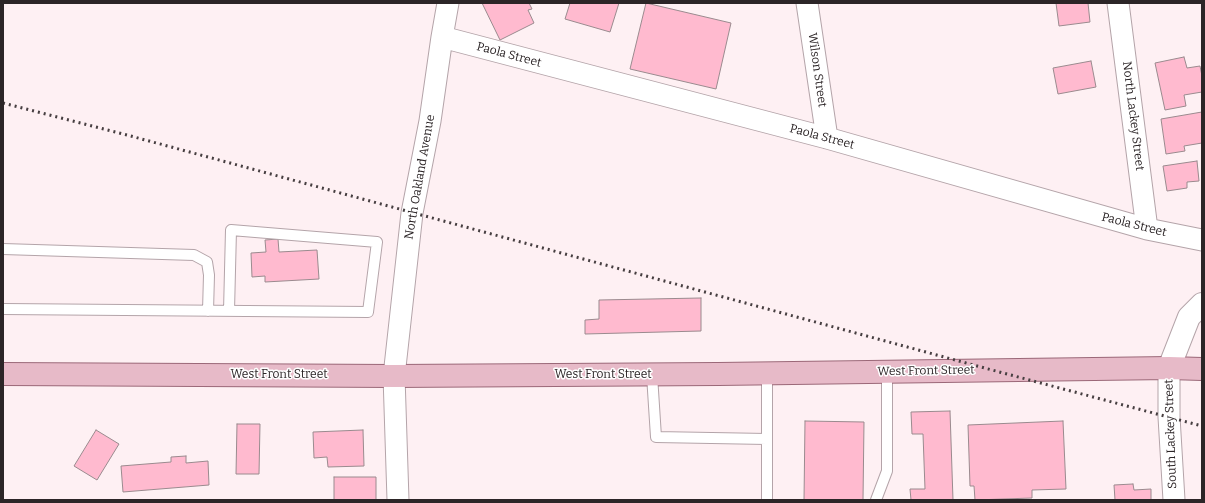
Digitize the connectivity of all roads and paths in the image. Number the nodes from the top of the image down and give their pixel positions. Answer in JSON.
{"nodes":[{"id":1,"x":448,"y":3,"type":"edge"},
{"id":2,"x":807,"y":3,"type":"edge"},
{"id":3,"x":1118,"y":3,"type":"edge"},
{"id":4,"x":442,"y":37,"type":"junction"},
{"id":5,"x":826,"y":138,"type":"junction"},
{"id":6,"x":1147,"y":229,"type":"junction"},
{"id":7,"x":1202,"y":240,"type":"edge"},
{"id":8,"x":3,"y":249,"type":"edge"},
{"id":9,"x":1202,"y":304,"type":"edge"},
{"id":10,"x":3,"y":309,"type":"edge"},
{"id":11,"x":208,"y":311,"type":"junction"},
{"id":12,"x":229,"y":311,"type":"junction"},
{"id":13,"x":1169,"y":368,"type":"junction"},
{"id":14,"x":1202,"y":369,"type":"edge"},
{"id":15,"x":887,"y":372,"type":"junction"},
{"id":16,"x":3,"y":374,"type":"edge"},
{"id":17,"x":767,"y":374,"type":"junction"},
{"id":18,"x":652,"y":375,"type":"junction"},
{"id":19,"x":394,"y":376,"type":"junction"},
{"id":20,"x":767,"y":439,"type":"junction"},
{"id":21,"x":398,"y":500,"type":"edge"},
{"id":22,"x":767,"y":500,"type":"edge"},
{"id":23,"x":876,"y":500,"type":"edge"},
{"id":24,"x":1174,"y":500,"type":"edge"}],
"edges":[{"from":1,"to":4,"type":"street","name":"North Oakland Avenue"},
{"from":2,"to":5,"type":"street","name":"Wilson Street"},
{"from":3,"to":6,"type":"street","name":"North Lackey Street"},
{"from":4,"to":5,"type":"street","name":"Paola Street"},
{"from":4,"to":19,"type":"street","name":"North Oakland Avenue"},
{"from":5,"to":6,"type":"street","name":"Paola Street"},
{"from":6,"to":7,"type":"street","name":"Paola Street"},
{"from":8,"to":11,"type":"lane"},
{"from":9,"to":13,"type":"main road"},
{"from":10,"to":11,"type":"lane"},
{"from":11,"to":12,"type":"lane"},
{"from":12,"to":12,"type":"lane"},
{"from":13,"to":14,"type":"main road","name":"West Front Street"},
{"from":13,"to":15,"type":"main road","name":"West Front Street"},
{"from":13,"to":24,"type":"street","name":"South Lackey Street"},
{"from":15,"to":17,"type":"main road","name":"West Front Street"},
{"from":15,"to":23,"type":"lane"},
{"from":16,"to":19,"type":"main road","name":"West Front Street"},
{"from":17,"to":18,"type":"main road","name":"West Front Street"},
{"from":17,"to":20,"type":"lane"},
{"from":18,"to":19,"type":"main road","name":"West Front Street"},
{"from":18,"to":20,"type":"lane"},
{"from":19,"to":21,"type":"street","name":"North Oakland Avenue"},
{"from":20,"to":22,"type":"lane"}]}
